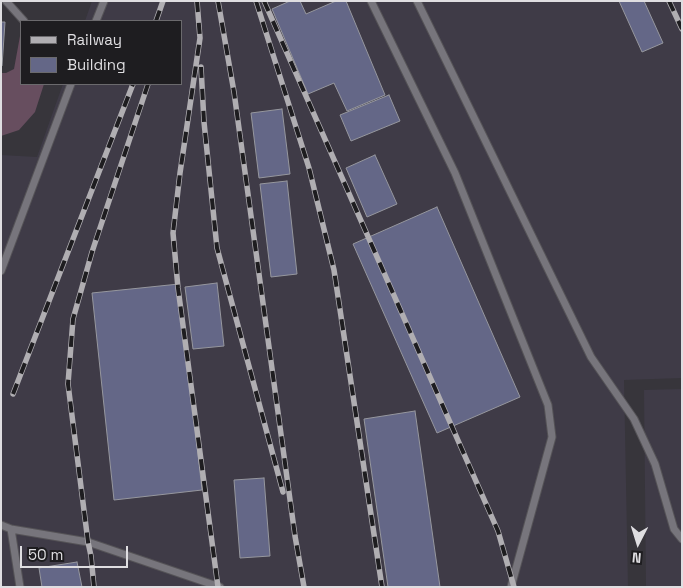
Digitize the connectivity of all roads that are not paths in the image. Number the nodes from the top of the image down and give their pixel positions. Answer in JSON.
{"nodes":[{"id":1,"x":6,"y":1,"type":"edge"},
{"id":2,"x":104,"y":1,"type":"edge"},
{"id":3,"x":371,"y":1,"type":"edge"},
{"id":4,"x":417,"y":1,"type":"edge"},
{"id":5,"x":23,"y":20,"type":"edge"},
{"id":6,"x":96,"y":20,"type":"edge"},
{"id":7,"x":71,"y":85,"type":"edge"},
{"id":8,"x":1,"y":271,"type":"edge"},
{"id":9,"x":1,"y":525,"type":"edge"},
{"id":10,"x":11,"y":529,"type":"junction"},
{"id":11,"x":682,"y":539,"type":"edge"},
{"id":12,"x":20,"y":587,"type":"edge"},
{"id":13,"x":220,"y":587,"type":"edge"},
{"id":14,"x":511,"y":587,"type":"edge"}],
"edges":[{"from":1,"to":5,"type":"lane"},
{"from":2,"to":6,"type":"lane"},
{"from":3,"to":14,"type":"lane"},
{"from":4,"to":11,"type":"lane"},
{"from":7,"to":8,"type":"lane"},
{"from":9,"to":10,"type":"lane"},
{"from":10,"to":12,"type":"lane"},
{"from":10,"to":13,"type":"lane"}]}
